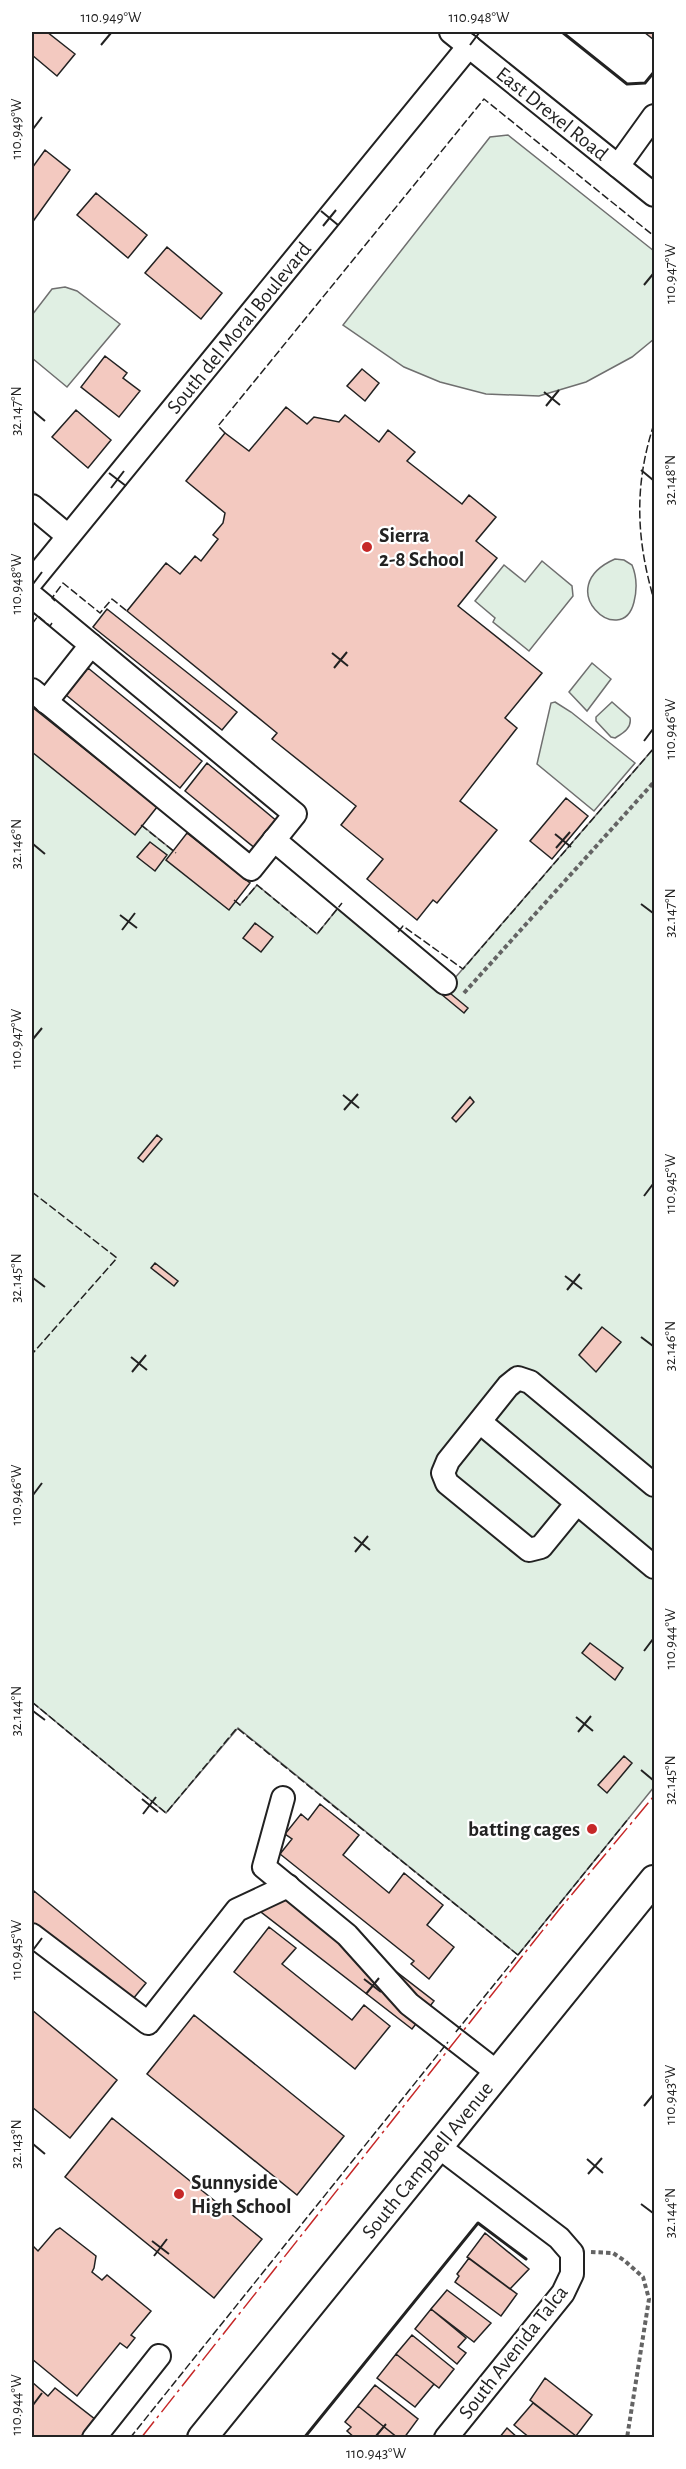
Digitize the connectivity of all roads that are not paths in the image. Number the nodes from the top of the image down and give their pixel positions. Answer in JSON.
{"nodes":[{"id":1,"x":451,"y":32,"type":"edge"},
{"id":2,"x":469,"y":46,"type":"junction"},
{"id":3,"x":654,"y":116,"type":"edge"},
{"id":4,"x":618,"y":166,"type":"junction"},
{"id":5,"x":654,"y":195,"type":"edge"},
{"id":6,"x":32,"y":506,"type":"edge"},
{"id":7,"x":68,"y":536,"type":"junction"},
{"id":8,"x":32,"y":581,"type":"edge"},
{"id":9,"x":32,"y":596,"type":"edge"},
{"id":10,"x":91,"y":645,"type":"junction"},
{"id":11,"x":39,"y":696,"type":"edge"},
{"id":12,"x":274,"y":840,"type":"junction"},
{"id":13,"x":446,"y":983,"type":"road end"},
{"id":14,"x":480,"y":1422,"type":"junction"},
{"id":15,"x":654,"y":1485,"type":"edge"},
{"id":16,"x":578,"y":1503,"type":"junction"},
{"id":17,"x":654,"y":1566,"type":"edge"},
{"id":18,"x":283,"y":1798,"type":"dead end"},
{"id":19,"x":654,"y":1880,"type":"edge"},
{"id":20,"x":288,"y":1886,"type":"junction"},
{"id":21,"x":32,"y":1935,"type":"edge"},
{"id":22,"x":498,"y":2073,"type":"junction"},
{"id":23,"x":439,"y":2146,"type":"junction"},
{"id":24,"x":159,"y":2356,"type":"dead end"},
{"id":25,"x":94,"y":2438,"type":"edge"},
{"id":26,"x":202,"y":2438,"type":"edge"},
{"id":27,"x":446,"y":2438,"type":"edge"}],
"edges":[{"from":1,"to":2,"type":"street","name":"East Drexel Road"},
{"from":2,"to":4,"type":"street","name":"East Drexel Road"},
{"from":2,"to":7,"type":"street","name":"South del Moral Boulevard"},
{"from":3,"to":4,"type":"street"},
{"from":4,"to":5,"type":"street","name":"East Drexel Road"},
{"from":6,"to":7,"type":"street"},
{"from":7,"to":8,"type":"street","name":"South del Moral Boulevard"},
{"from":9,"to":10,"type":"street"},
{"from":10,"to":11,"type":"street"},
{"from":10,"to":12,"type":"street"},
{"from":11,"to":12,"type":"street"},
{"from":12,"to":13,"type":"street"},
{"from":14,"to":15,"type":"street"},
{"from":14,"to":16,"type":"street"},
{"from":14,"to":16,"type":"street"},
{"from":16,"to":17,"type":"street"},
{"from":18,"to":20,"type":"street"},
{"from":19,"to":22,"type":"main road","name":"South Campbell Avenue"},
{"from":20,"to":21,"type":"street"},
{"from":20,"to":22,"type":"street"},
{"from":22,"to":23,"type":"main road","name":"South Campbell Avenue"},
{"from":23,"to":26,"type":"main road","name":"South Campbell Avenue"},
{"from":23,"to":27,"type":"street","name":"South Avenida Talca"},
{"from":24,"to":25,"type":"street"}]}
